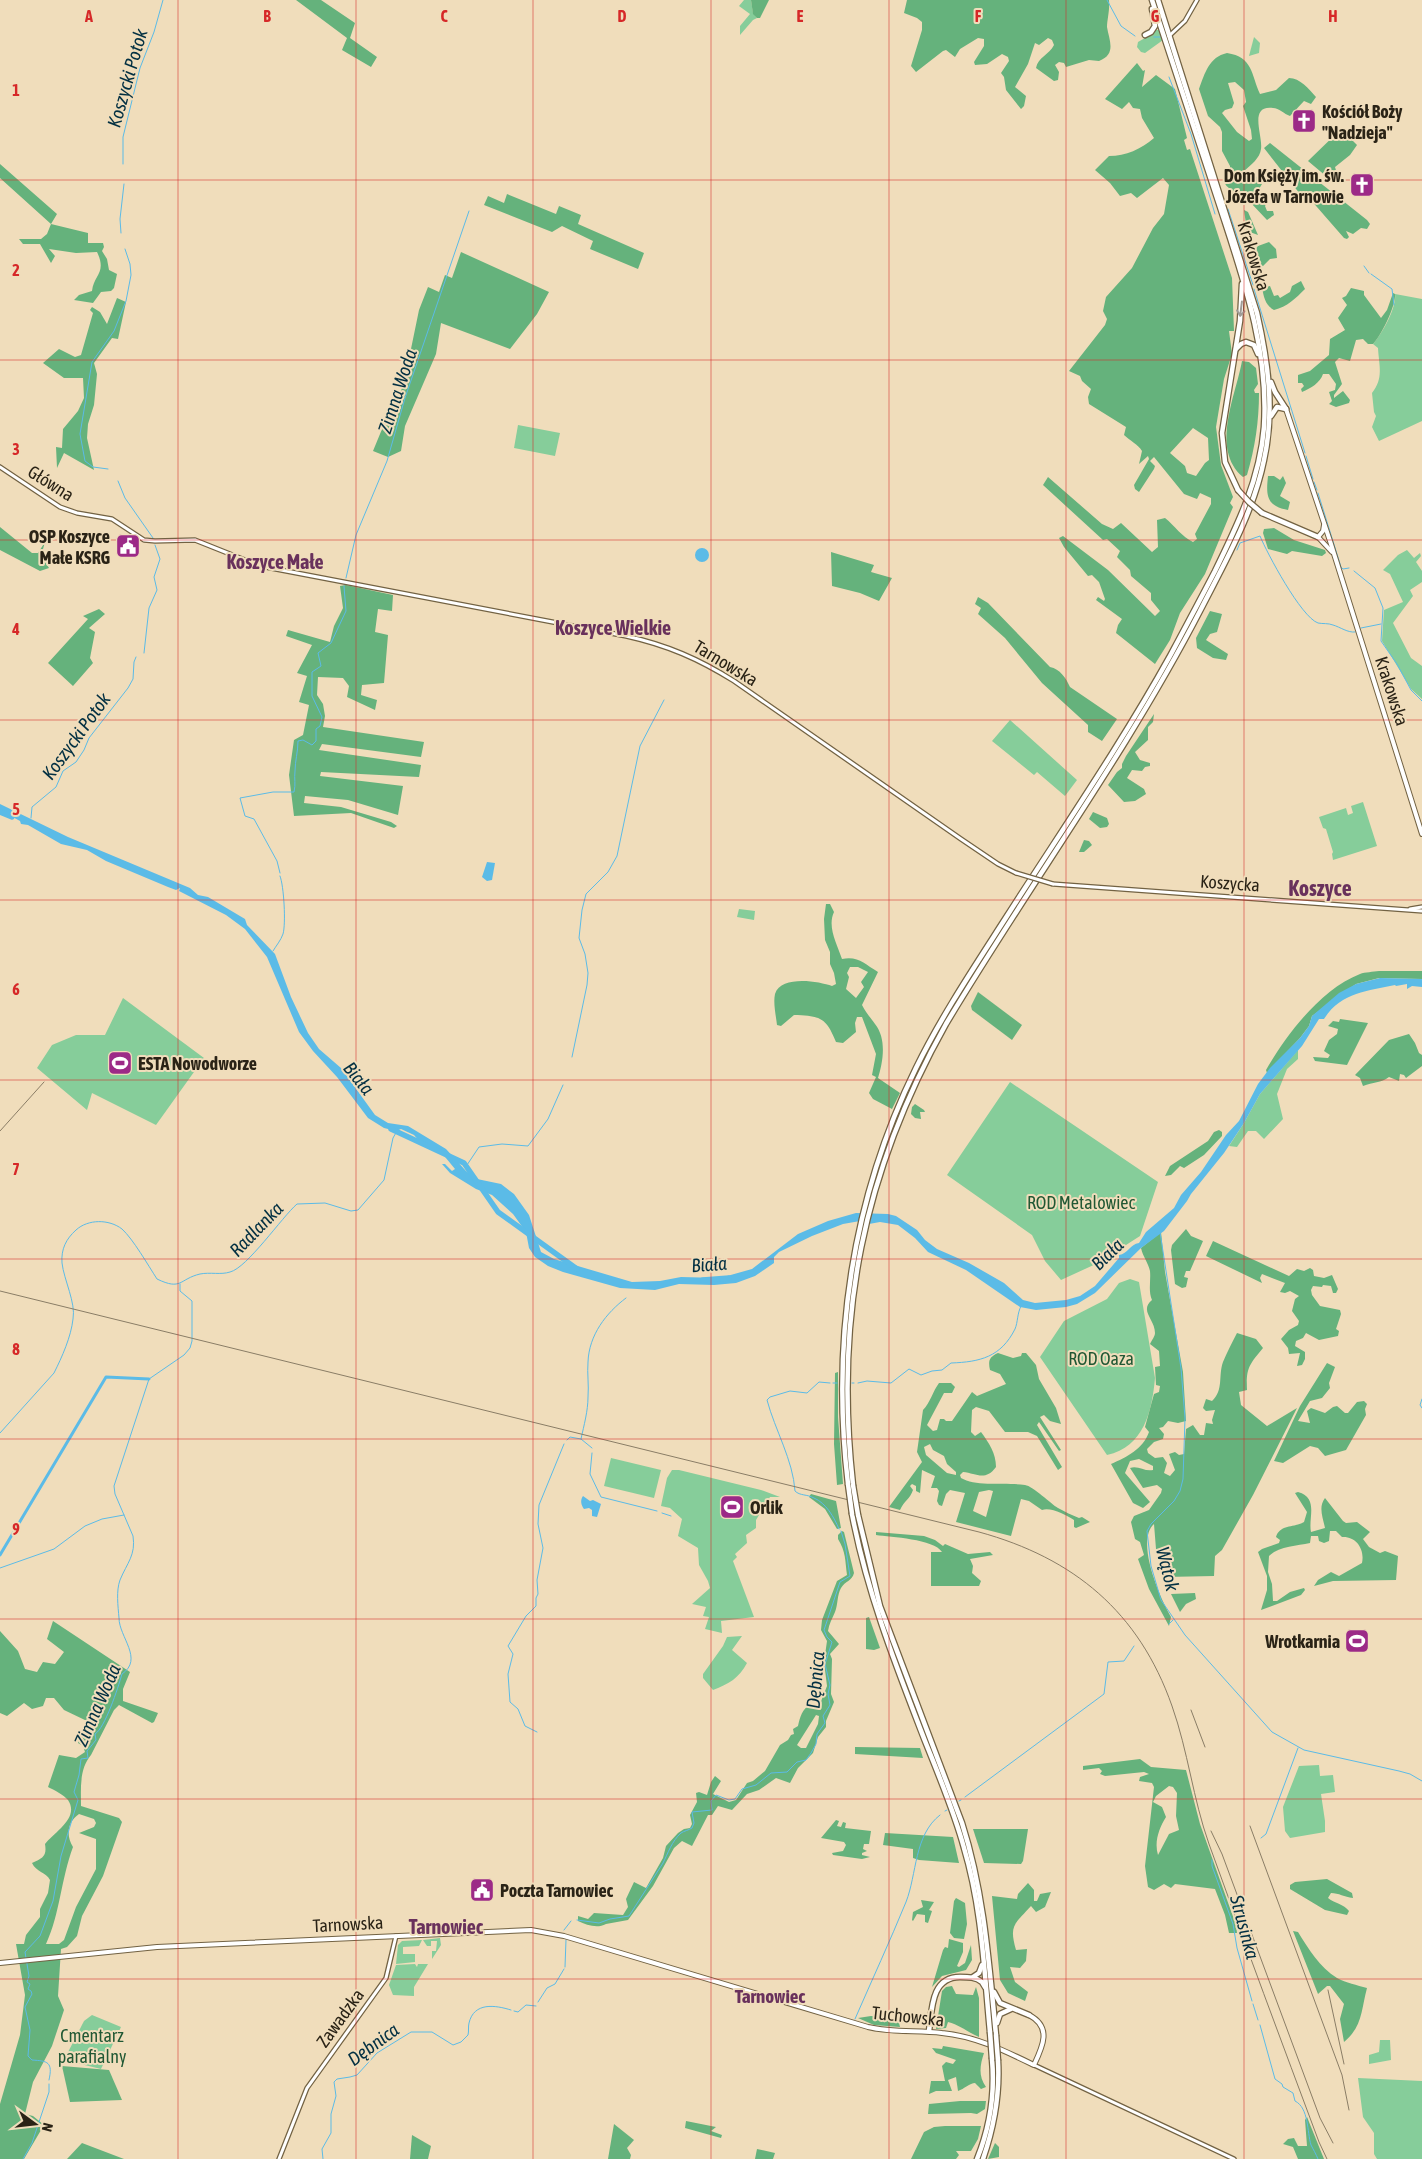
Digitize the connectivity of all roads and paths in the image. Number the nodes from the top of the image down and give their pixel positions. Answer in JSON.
{"nodes":[{"id":1,"x":1151,"y":0,"type":"edge"},
{"id":2,"x":1158,"y":0,"type":"edge"},
{"id":3,"x":1197,"y":0,"type":"edge"},
{"id":4,"x":1145,"y":35,"type":"dead end"},
{"id":5,"x":1170,"y":35,"type":"junction"},
{"id":6,"x":1165,"y":41,"type":"junction"},
{"id":7,"x":1239,"y":267,"type":"junction"},
{"id":8,"x":1235,"y":350,"type":"junction"},
{"id":9,"x":1268,"y":374,"type":"junction"},
{"id":10,"x":1264,"y":381,"type":"junction"},
{"id":11,"x":1286,"y":409,"type":"junction"},
{"id":12,"x":1269,"y":424,"type":"junction"},
{"id":13,"x":0,"y":467,"type":"edge"},
{"id":14,"x":1325,"y":525,"type":"junction"},
{"id":15,"x":1318,"y":537,"type":"junction"},
{"id":16,"x":1332,"y":546,"type":"junction"},
{"id":17,"x":1334,"y":556,"type":"junction"},
{"id":18,"x":345,"y":583,"type":"joint"},
{"id":19,"x":1422,"y":834,"type":"edge"},
{"id":20,"x":1053,"y":884,"type":"joint"},
{"id":21,"x":1422,"y":907,"type":"edge"},
{"id":22,"x":1405,"y":910,"type":"junction"},
{"id":23,"x":1422,"y":911,"type":"edge"},
{"id":24,"x":873,"y":1188,"type":"junction"},
{"id":25,"x":850,"y":1485,"type":"junction"},
{"id":26,"x":396,"y":1936,"type":"junction"},
{"id":27,"x":983,"y":1954,"type":"junction"},
{"id":28,"x":0,"y":1963,"type":"edge"},
{"id":29,"x":973,"y":1977,"type":"junction"},
{"id":30,"x":991,"y":1980,"type":"junction"},
{"id":31,"x":749,"y":1992,"type":"joint"},
{"id":32,"x":987,"y":1996,"type":"junction"},
{"id":33,"x":1012,"y":2009,"type":"junction"},
{"id":34,"x":1029,"y":2015,"type":"joint"},
{"id":35,"x":929,"y":2031,"type":"junction"},
{"id":36,"x":996,"y":2034,"type":"junction"},
{"id":37,"x":1034,"y":2065,"type":"junction"},
{"id":38,"x":279,"y":2159,"type":"edge"},
{"id":39,"x":977,"y":2159,"type":"edge"},
{"id":40,"x":982,"y":2159,"type":"edge"},
{"id":41,"x":1234,"y":2159,"type":"edge"}],
"edges":[{"from":1,"to":4,"type":"main road"},
{"from":1,"to":6,"type":"main road","name":"Krakowska"},
{"from":2,"to":5,"type":"main road","name":"Krakowska"},
{"from":3,"to":5,"type":"street"},
{"from":5,"to":6,"type":"street"},
{"from":5,"to":9,"type":"main road","name":"Krakowska"},
{"from":6,"to":7,"type":"main road","name":"Krakowska"},
{"from":7,"to":8,"type":"main road","one_way":true},
{"from":7,"to":10,"type":"main road"},
{"from":8,"to":10,"type":"main road"},
{"from":8,"to":15,"type":"main road","bridge":true},
{"from":9,"to":11,"type":"main road"},
{"from":9,"to":12,"type":"main road"},
{"from":10,"to":24,"type":"main road"},
{"from":11,"to":12,"type":"main road"},
{"from":11,"to":14,"type":"main road","name":"Krakowska"},
{"from":12,"to":24,"type":"main road"},
{"from":13,"to":18,"type":"street","name":"Główna"},
{"from":14,"to":15,"type":"main road"},
{"from":14,"to":16,"type":"main road","name":"Krakowska"},
{"from":15,"to":16,"type":"main road"},
{"from":15,"to":17,"type":"main road","name":"Krakowska"},
{"from":16,"to":17,"type":"main road","name":"Krakowska"},
{"from":17,"to":19,"type":"main road","name":"Krakowska"},
{"from":18,"to":20,"type":"street","name":"Tarnowska","bridge":true},
{"from":20,"to":22,"type":"street","name":"Koszycka"},
{"from":21,"to":22,"type":"street","name":"Koszycka"},
{"from":22,"to":23,"type":"street","name":"Koszycka"},
{"from":24,"to":25,"type":"main road"},
{"from":25,"to":27,"type":"main road","bridge":true},
{"from":25,"to":30,"type":"main road","bridge":true},
{"from":26,"to":28,"type":"main road","name":"Tarnowska"},
{"from":26,"to":31,"type":"main road","name":"Tarnowska"},
{"from":26,"to":38,"type":"street","name":"Zawadzka"},
{"from":27,"to":29,"type":"main road"},
{"from":27,"to":32,"type":"main road"},
{"from":29,"to":32,"type":"main road"},
{"from":29,"to":35,"type":"main road"},
{"from":30,"to":33,"type":"main road"},
{"from":30,"to":36,"type":"main road"},
{"from":31,"to":35,"type":"main road","name":"Tuchowska"},
{"from":32,"to":39,"type":"main road","bridge":true},
{"from":33,"to":34,"type":"main road"},
{"from":33,"to":36,"type":"main road"},
{"from":34,"to":37,"type":"main road"},
{"from":35,"to":37,"type":"main road","name":"Tuchowska"},
{"from":36,"to":40,"type":"main road","bridge":true},
{"from":37,"to":41,"type":"street","name":"Tuchowska"}]}
